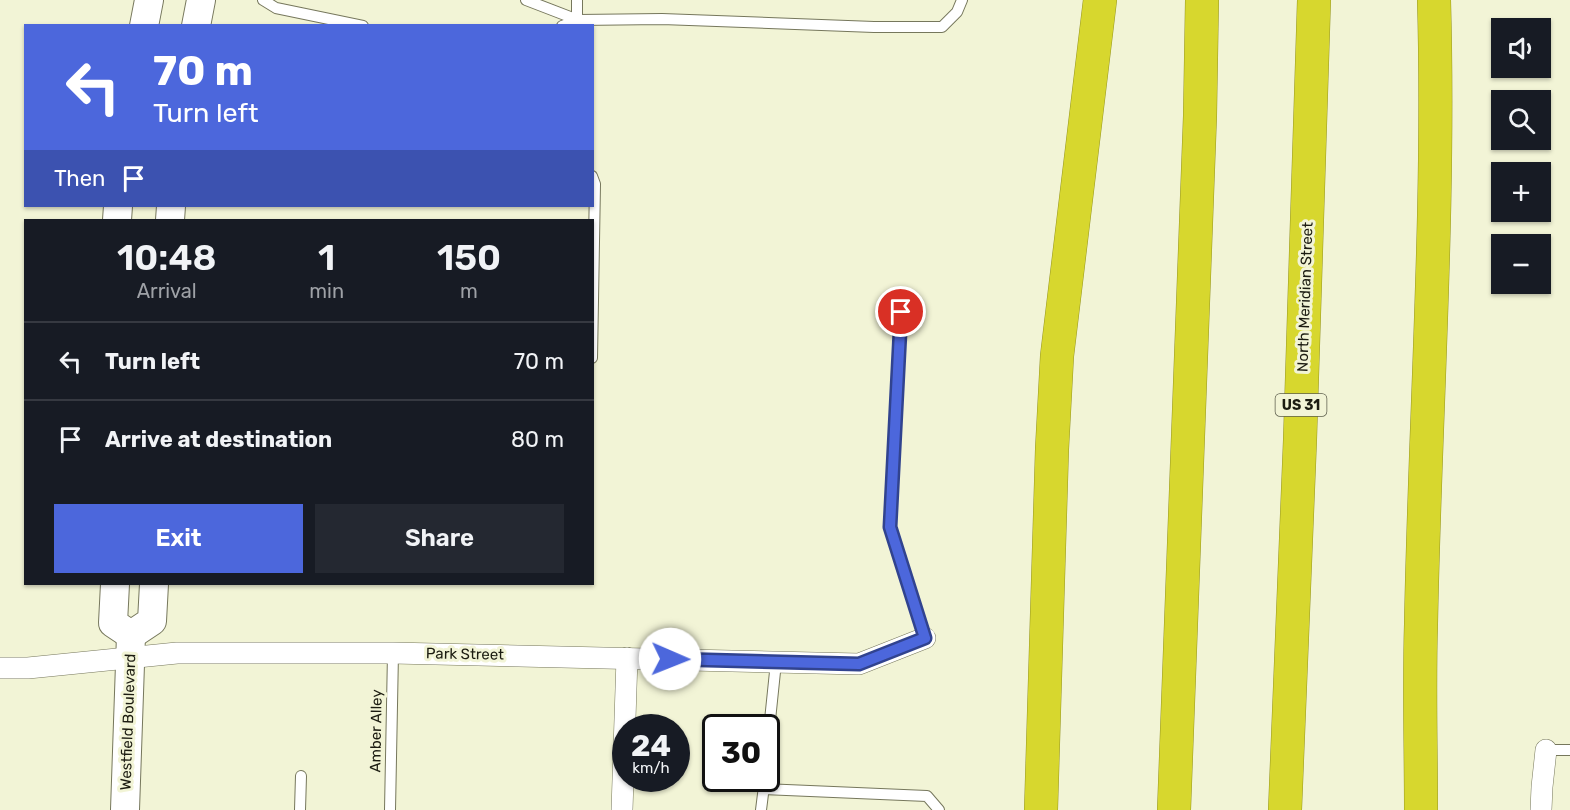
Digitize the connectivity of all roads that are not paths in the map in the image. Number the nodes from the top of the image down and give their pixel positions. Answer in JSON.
{"nodes":[{"id":1,"x":149,"y":0,"type":"edge"},
{"id":2,"x":201,"y":0,"type":"edge"},
{"id":3,"x":263,"y":0,"type":"edge"},
{"id":4,"x":526,"y":0,"type":"edge"},
{"id":5,"x":578,"y":0,"type":"edge"},
{"id":6,"x":962,"y":0,"type":"edge"},
{"id":7,"x":1100,"y":0,"type":"edge"},
{"id":8,"x":1202,"y":0,"type":"edge"},
{"id":9,"x":1314,"y":0,"type":"edge"},
{"id":10,"x":1434,"y":0,"type":"edge"},
{"id":11,"x":578,"y":23,"type":"edge"},
{"id":12,"x":144,"y":24,"type":"edge"},
{"id":13,"x":196,"y":24,"type":"edge"},
{"id":14,"x":353,"y":24,"type":"edge"},
{"id":15,"x":594,"y":181,"type":"edge"},
{"id":16,"x":594,"y":242,"type":"edge"},
{"id":17,"x":901,"y":312,"type":"dead end"},
{"id":18,"x":115,"y":585,"type":"edge"},
{"id":19,"x":154,"y":585,"type":"edge"},
{"id":20,"x":925,"y":638,"type":"joint"},
{"id":21,"x":130,"y":646,"type":"junction"},
{"id":22,"x":393,"y":653,"type":"junction"},
{"id":23,"x":627,"y":658,"type":"junction"},
{"id":24,"x":776,"y":662,"type":"junction"},
{"id":25,"x":0,"y":668,"type":"edge"},
{"id":26,"x":771,"y":714,"type":"edge"},
{"id":27,"x":1546,"y":750,"type":"joint"},
{"id":28,"x":1570,"y":750,"type":"edge"},
{"id":29,"x":301,"y":776,"type":"dead end"},
{"id":30,"x":780,"y":785,"type":"edge"},
{"id":31,"x":763,"y":792,"type":"edge"},
{"id":32,"x":125,"y":810,"type":"edge"},
{"id":33,"x":300,"y":810,"type":"edge"},
{"id":34,"x":390,"y":810,"type":"edge"},
{"id":35,"x":622,"y":810,"type":"edge"},
{"id":36,"x":761,"y":810,"type":"edge"},
{"id":37,"x":939,"y":810,"type":"edge"},
{"id":38,"x":1041,"y":810,"type":"edge"},
{"id":39,"x":1174,"y":810,"type":"edge"},
{"id":40,"x":1285,"y":810,"type":"edge"},
{"id":41,"x":1421,"y":810,"type":"edge"},
{"id":42,"x":1541,"y":810,"type":"edge"}],
"edges":[{"from":1,"to":12,"type":"street"},
{"from":2,"to":13,"type":"street"},
{"from":3,"to":14,"type":"lane"},
{"from":4,"to":11,"type":"lane"},
{"from":5,"to":11,"type":"lane"},
{"from":6,"to":11,"type":"lane"},
{"from":7,"to":38,"type":"highway"},
{"from":8,"to":39,"type":"highway"},
{"from":9,"to":40,"type":"highway","name":"North Meridian Street","number":"US 31"},
{"from":10,"to":41,"type":"highway"},
{"from":15,"to":16,"type":"lane"},
{"from":17,"to":20,"type":"lane"},
{"from":18,"to":21,"type":"street","name":"Westfield Boulevard"},
{"from":19,"to":21,"type":"street","name":"Westfield Boulevard"},
{"from":20,"to":24,"type":"street","name":"Park Street"},
{"from":21,"to":22,"type":"street","name":"Park Street"},
{"from":21,"to":25,"type":"street","name":"Park Street"},
{"from":21,"to":32,"type":"street","name":"Westfield Boulevard"},
{"from":22,"to":23,"type":"street","name":"Park Street"},
{"from":22,"to":34,"type":"lane","name":"Amber Alley"},
{"from":23,"to":24,"type":"street","name":"Park Street"},
{"from":23,"to":35,"type":"street"},
{"from":24,"to":26,"type":"lane"},
{"from":27,"to":28,"type":"lane"},
{"from":27,"to":42,"type":"street"},
{"from":29,"to":33,"type":"lane"},
{"from":30,"to":37,"type":"lane"},
{"from":31,"to":36,"type":"lane"}]}
